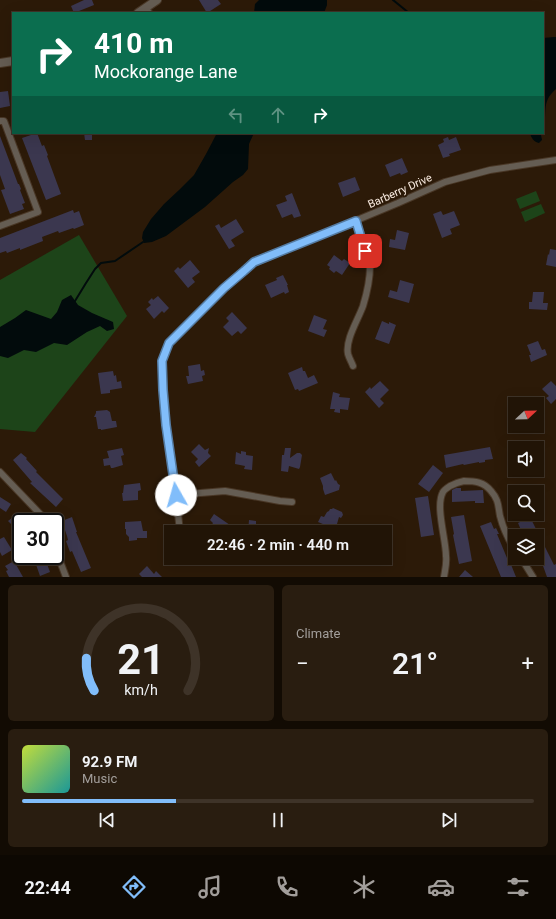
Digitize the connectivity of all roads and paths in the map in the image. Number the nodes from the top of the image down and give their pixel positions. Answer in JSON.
{"nodes":[{"id":1,"x":157,"y":0,"type":"edge"},
{"id":2,"x":149,"y":10,"type":"edge"},
{"id":3,"x":12,"y":61,"type":"edge"},
{"id":4,"x":0,"y":62,"type":"edge"},
{"id":5,"x":0,"y":121,"type":"edge"},
{"id":6,"x":556,"y":160,"type":"edge"},
{"id":7,"x":356,"y":221,"type":"junction"},
{"id":8,"x":0,"y":226,"type":"edge"},
{"id":9,"x":353,"y":366,"type":"dead end"},
{"id":10,"x":0,"y":472,"type":"edge"},
{"id":11,"x":176,"y":495,"type":"junction"},
{"id":12,"x":292,"y":502,"type":"dead end"},
{"id":13,"x":39,"y":513,"type":"edge"},
{"id":14,"x":179,"y":525,"type":"edge"},
{"id":15,"x":508,"y":538,"type":"edge"},
{"id":16,"x":61,"y":565,"type":"edge"},
{"id":17,"x":525,"y":565,"type":"edge"},
{"id":18,"x":66,"y":577,"type":"edge"},
{"id":19,"x":444,"y":577,"type":"edge"},
{"id":20,"x":533,"y":577,"type":"edge"}],
"edges":[{"from":1,"to":2,"type":"street"},
{"from":3,"to":4,"type":"street"},
{"from":5,"to":8,"type":"street"},
{"from":6,"to":7,"type":"street","name":"Barberry Drive"},
{"from":7,"to":9,"type":"street"},
{"from":7,"to":11,"type":"street","name":"Barberry Drive"},
{"from":10,"to":13,"type":"street"},
{"from":11,"to":12,"type":"street"},
{"from":11,"to":14,"type":"street","name":"Barberry Drive"},
{"from":15,"to":19,"type":"street"},
{"from":16,"to":18,"type":"street"},
{"from":17,"to":20,"type":"street"}]}
